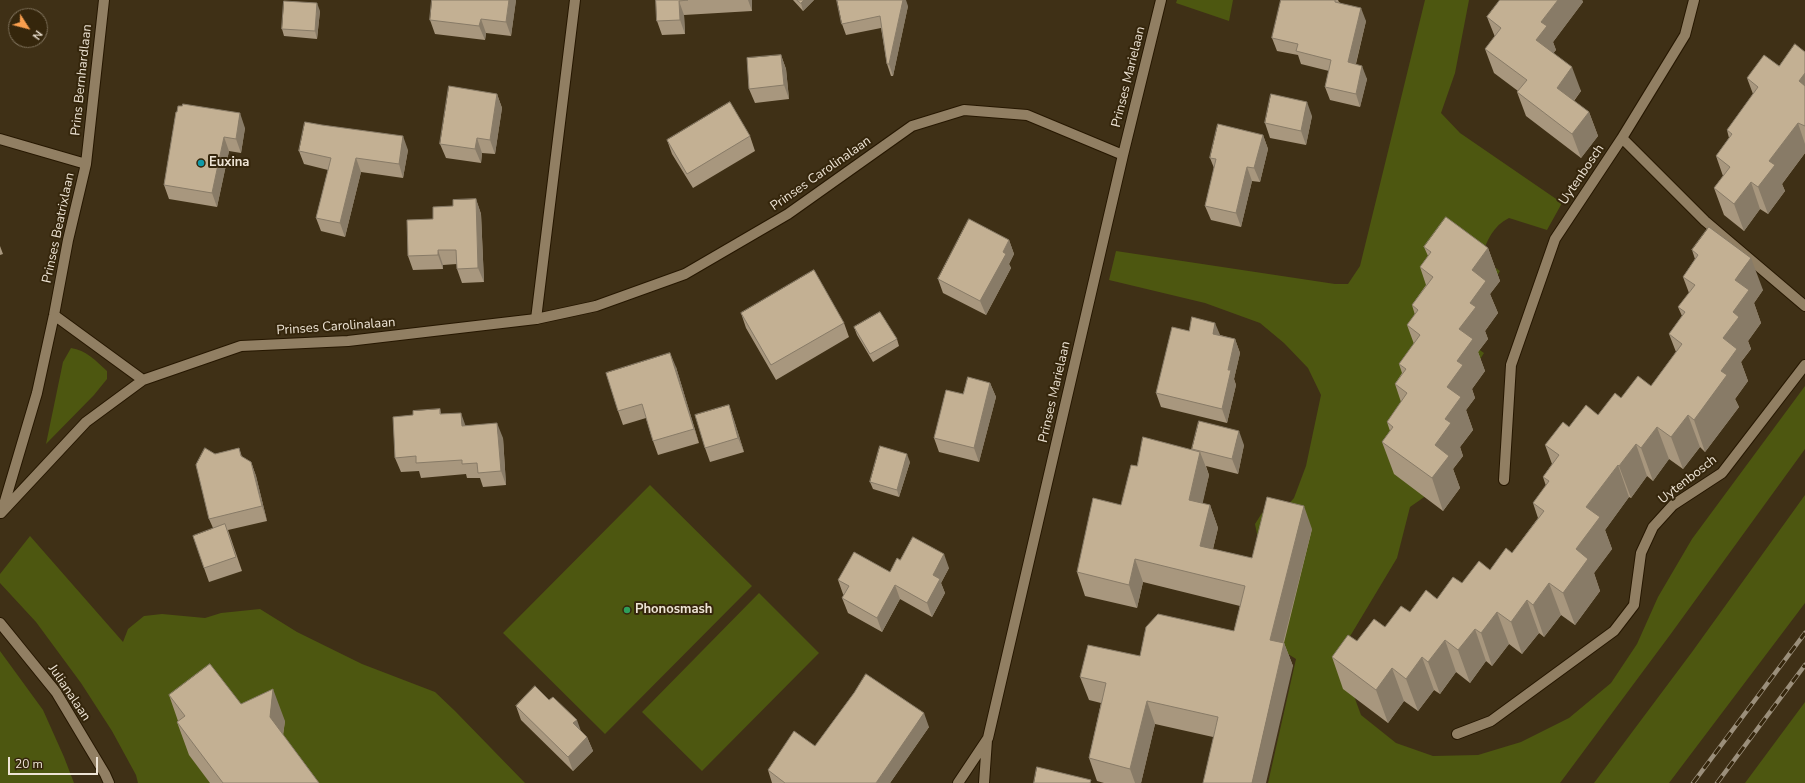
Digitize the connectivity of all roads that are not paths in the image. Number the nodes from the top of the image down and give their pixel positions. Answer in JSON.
{"nodes":[{"id":1,"x":104,"y":0,"type":"edge"},
{"id":2,"x":575,"y":0,"type":"edge"},
{"id":3,"x":1161,"y":0,"type":"edge"},
{"id":4,"x":1694,"y":0,"type":"edge"},
{"id":5,"x":1622,"y":138,"type":"junction"},
{"id":6,"x":0,"y":139,"type":"edge"},
{"id":7,"x":1123,"y":156,"type":"junction"},
{"id":8,"x":86,"y":164,"type":"junction"},
{"id":9,"x":1805,"y":306,"type":"edge"},
{"id":10,"x":54,"y":315,"type":"junction"},
{"id":11,"x":536,"y":320,"type":"junction"},
{"id":12,"x":1805,"y":365,"type":"edge"},
{"id":13,"x":143,"y":380,"type":"junction"},
{"id":14,"x":1504,"y":480,"type":"dead end"},
{"id":15,"x":1,"y":514,"type":"edge"},
{"id":16,"x":0,"y":623,"type":"edge"},
{"id":17,"x":1457,"y":734,"type":"dead end"},
{"id":18,"x":988,"y":738,"type":"junction"},
{"id":19,"x":108,"y":783,"type":"edge"},
{"id":20,"x":958,"y":783,"type":"edge"},
{"id":21,"x":984,"y":783,"type":"edge"}],
"edges":[{"from":1,"to":8,"type":"street","name":"Prins Bernhardlaan"},
{"from":2,"to":11,"type":"street"},
{"from":3,"to":7,"type":"street","name":"Prinses Marielaan"},
{"from":4,"to":5,"type":"street","name":"Uytenbosch"},
{"from":5,"to":9,"type":"street","name":"Uytenbosch"},
{"from":5,"to":14,"type":"street","name":"Uytenbosch"},
{"from":6,"to":8,"type":"street","name":"Prinses Beatrixlaan"},
{"from":7,"to":11,"type":"street","name":"Prinses Carolinalaan"},
{"from":7,"to":18,"type":"street","name":"Prinses Marielaan"},
{"from":8,"to":10,"type":"street","name":"Prinses Beatrixlaan"},
{"from":10,"to":13,"type":"street"},
{"from":10,"to":15,"type":"street"},
{"from":11,"to":13,"type":"street","name":"Prinses Carolinalaan"},
{"from":12,"to":17,"type":"street","name":"Uytenbosch"},
{"from":13,"to":15,"type":"street","name":"Prinses Carolinalaan"},
{"from":16,"to":19,"type":"street","name":"Julianalaan"},
{"from":18,"to":20,"type":"street","name":"Prinses Marielaan"},
{"from":18,"to":21,"type":"street"}]}
